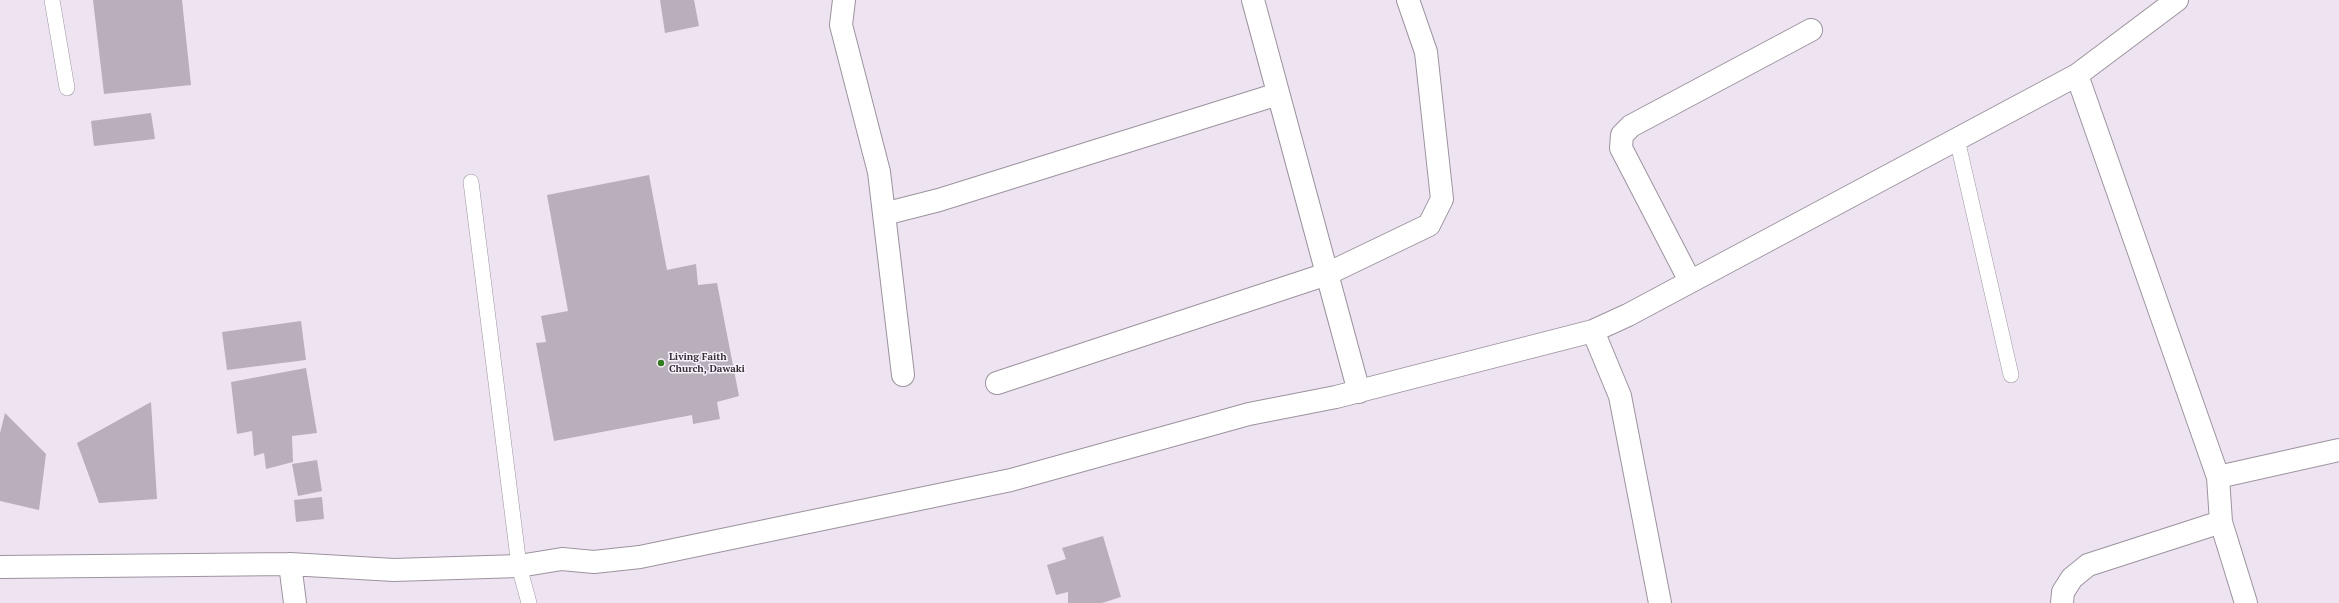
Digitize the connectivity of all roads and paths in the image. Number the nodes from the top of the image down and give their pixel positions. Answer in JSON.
{"nodes":[{"id":1,"x":52,"y":0,"type":"edge"},
{"id":2,"x":844,"y":0,"type":"edge"},
{"id":3,"x":1253,"y":0,"type":"edge"},
{"id":4,"x":1408,"y":0,"type":"edge"},
{"id":5,"x":2177,"y":0,"type":"edge"},
{"id":6,"x":1811,"y":30,"type":"dead end"},
{"id":7,"x":2077,"y":75,"type":"junction"},
{"id":8,"x":67,"y":88,"type":"dead end"},
{"id":9,"x":1278,"y":94,"type":"junction"},
{"id":10,"x":1957,"y":139,"type":"junction"},
{"id":11,"x":471,"y":182,"type":"dead end"},
{"id":12,"x":884,"y":214,"type":"junction"},
{"id":13,"x":1327,"y":274,"type":"junction"},
{"id":14,"x":1690,"y":281,"type":"junction"},
{"id":15,"x":1592,"y":331,"type":"junction"},
{"id":16,"x":903,"y":375,"type":"dead end"},
{"id":17,"x":2011,"y":375,"type":"dead end"},
{"id":18,"x":997,"y":383,"type":"dead end"},
{"id":19,"x":1359,"y":392,"type":"junction"},
{"id":20,"x":2339,"y":450,"type":"edge"},
{"id":21,"x":2218,"y":477,"type":"junction"},
{"id":22,"x":2222,"y":522,"type":"junction"},
{"id":23,"x":290,"y":564,"type":"junction"},
{"id":24,"x":519,"y":566,"type":"junction"},
{"id":25,"x":0,"y":567,"type":"edge"},
{"id":26,"x":296,"y":603,"type":"edge"},
{"id":27,"x":528,"y":603,"type":"edge"},
{"id":28,"x":1660,"y":603,"type":"edge"},
{"id":29,"x":2062,"y":603,"type":"edge"},
{"id":30,"x":2246,"y":603,"type":"edge"}],
"edges":[{"from":1,"to":8,"type":"lane"},
{"from":2,"to":12,"type":"street"},
{"from":3,"to":9,"type":"street"},
{"from":4,"to":13,"type":"street"},
{"from":5,"to":7,"type":"street"},
{"from":6,"to":14,"type":"street"},
{"from":7,"to":10,"type":"street"},
{"from":7,"to":21,"type":"street"},
{"from":9,"to":12,"type":"street"},
{"from":9,"to":13,"type":"street"},
{"from":10,"to":14,"type":"street"},
{"from":10,"to":17,"type":"lane"},
{"from":11,"to":24,"type":"lane"},
{"from":12,"to":16,"type":"street"},
{"from":13,"to":18,"type":"street"},
{"from":13,"to":19,"type":"street"},
{"from":14,"to":15,"type":"street"},
{"from":15,"to":19,"type":"street"},
{"from":15,"to":28,"type":"street"},
{"from":19,"to":24,"type":"street"},
{"from":20,"to":21,"type":"street"},
{"from":21,"to":22,"type":"street"},
{"from":22,"to":29,"type":"street"},
{"from":22,"to":30,"type":"street"},
{"from":23,"to":24,"type":"street"},
{"from":23,"to":25,"type":"street"},
{"from":23,"to":26,"type":"street"},
{"from":24,"to":27,"type":"lane"}]}
